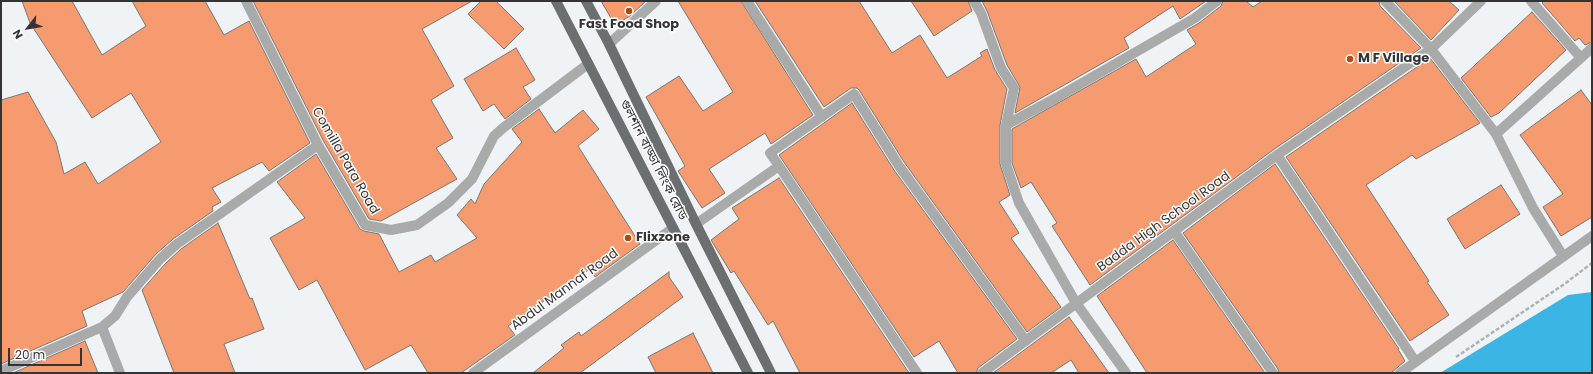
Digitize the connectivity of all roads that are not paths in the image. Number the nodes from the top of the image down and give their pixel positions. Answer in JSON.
{"nodes":[{"id":1,"x":246,"y":1,"type":"edge"},
{"id":2,"x":556,"y":1,"type":"edge"},
{"id":3,"x":586,"y":1,"type":"edge"},
{"id":4,"x":656,"y":1,"type":"edge"},
{"id":5,"x":747,"y":1,"type":"edge"},
{"id":6,"x":974,"y":1,"type":"edge"},
{"id":7,"x":1217,"y":1,"type":"edge"},
{"id":8,"x":1385,"y":1,"type":"edge"},
{"id":9,"x":1481,"y":1,"type":"edge"},
{"id":10,"x":1531,"y":1,"type":"edge"},
{"id":11,"x":609,"y":44,"type":"junction"},
{"id":12,"x":1592,"y":48,"type":"edge"},
{"id":13,"x":1431,"y":49,"type":"junction"},
{"id":14,"x":1581,"y":58,"type":"junction"},
{"id":15,"x":588,"y":64,"type":"junction"},
{"id":16,"x":822,"y":117,"type":"junction"},
{"id":17,"x":1006,"y":125,"type":"junction"},
{"id":18,"x":1496,"y":134,"type":"junction"},
{"id":19,"x":318,"y":145,"type":"junction"},
{"id":20,"x":1277,"y":155,"type":"junction"},
{"id":21,"x":779,"y":166,"type":"junction"},
{"id":22,"x":696,"y":224,"type":"junction"},
{"id":23,"x":673,"y":228,"type":"junction"},
{"id":24,"x":1174,"y":231,"type":"junction"},
{"id":25,"x":1592,"y":236,"type":"edge"},
{"id":26,"x":1563,"y":256,"type":"junction"},
{"id":27,"x":1076,"y":303,"type":"junction"},
{"id":28,"x":102,"y":327,"type":"junction"},
{"id":29,"x":1026,"y":341,"type":"junction"},
{"id":30,"x":1415,"y":361,"type":"junction"},
{"id":31,"x":1,"y":371,"type":"edge"},
{"id":32,"x":120,"y":373,"type":"edge"},
{"id":33,"x":473,"y":373,"type":"edge"},
{"id":34,"x":748,"y":373,"type":"edge"},
{"id":35,"x":771,"y":373,"type":"edge"},
{"id":36,"x":917,"y":373,"type":"edge"},
{"id":37,"x":982,"y":373,"type":"edge"},
{"id":38,"x":1126,"y":373,"type":"edge"},
{"id":39,"x":1273,"y":373,"type":"edge"},
{"id":40,"x":1400,"y":373,"type":"edge"}],
"edges":[{"from":1,"to":19,"type":"street","name":"Comilla Para Road"},
{"from":2,"to":15,"type":"main road","name":"গুলশান বাড্ডা লিংক রোড"},
{"from":3,"to":11,"type":"main road","name":"গুলশান বাড্ডা লিংক রোড"},
{"from":4,"to":11,"type":"street"},
{"from":5,"to":16,"type":"street"},
{"from":6,"to":17,"type":"street"},
{"from":7,"to":17,"type":"street"},
{"from":8,"to":13,"type":"street"},
{"from":9,"to":13,"type":"street","name":"Badda High School Road"},
{"from":10,"to":14,"type":"street"},
{"from":11,"to":22,"type":"main road","name":"গুলশান বাড্ডা লিংক রোড"},
{"from":12,"to":14,"type":"street"},
{"from":13,"to":18,"type":"street"},
{"from":13,"to":20,"type":"street","name":"Badda High School Road"},
{"from":14,"to":18,"type":"street"},
{"from":15,"to":19,"type":"street","name":"Comilla Para Road"},
{"from":15,"to":23,"type":"main road","name":"গুলশান বাড্ডা লিংক রোড"},
{"from":16,"to":21,"type":"street"},
{"from":16,"to":29,"type":"street"},
{"from":17,"to":27,"type":"street"},
{"from":18,"to":26,"type":"street"},
{"from":19,"to":28,"type":"street"},
{"from":20,"to":24,"type":"street","name":"Badda High School Road"},
{"from":20,"to":30,"type":"street"},
{"from":21,"to":22,"type":"street"},
{"from":21,"to":36,"type":"street"},
{"from":22,"to":35,"type":"main road","name":"গুলশান বাড্ডা লিংক রোড"},
{"from":23,"to":33,"type":"street","name":"Abdul Mannaf Road"},
{"from":23,"to":34,"type":"main road","name":"গুলশান বাড্ডা লিংক রোড"},
{"from":24,"to":27,"type":"street","name":"Badda High School Road"},
{"from":24,"to":39,"type":"street"},
{"from":25,"to":26,"type":"street"},
{"from":26,"to":30,"type":"street"},
{"from":27,"to":29,"type":"street","name":"Badda High School Road"},
{"from":27,"to":38,"type":"street"},
{"from":28,"to":31,"type":"street"},
{"from":28,"to":32,"type":"street"},
{"from":29,"to":37,"type":"street","name":"Badda High School Road"},
{"from":30,"to":40,"type":"street"}]}
